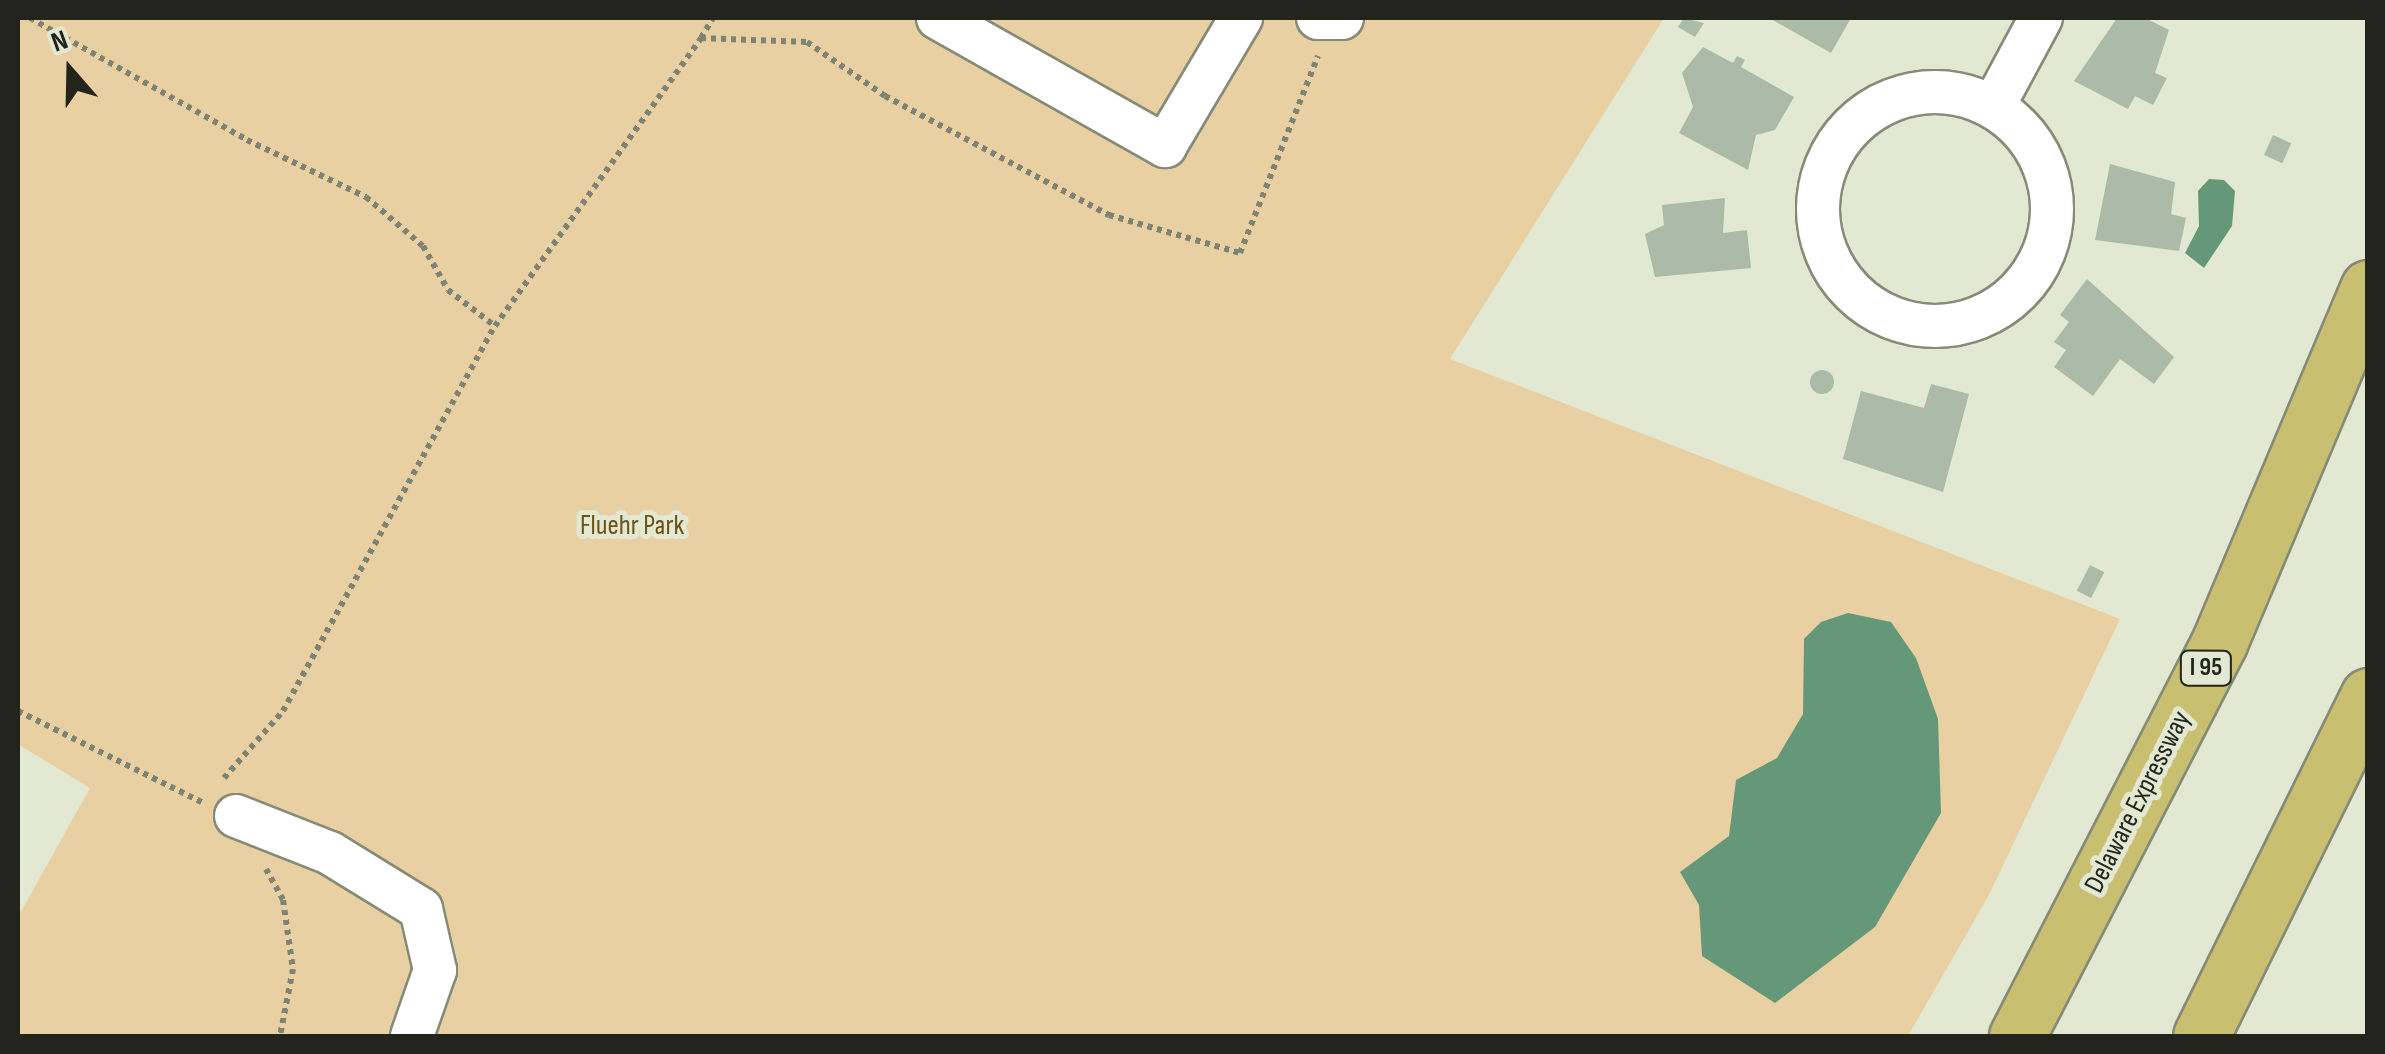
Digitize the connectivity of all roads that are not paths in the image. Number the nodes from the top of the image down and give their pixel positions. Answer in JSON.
{"nodes":[{"id":1,"x":938,"y":18,"type":"edge"},
{"id":2,"x":1242,"y":18,"type":"edge"},
{"id":3,"x":1318,"y":18,"type":"edge"},
{"id":4,"x":1332,"y":18,"type":"edge"},
{"id":5,"x":1342,"y":18,"type":"edge"},
{"id":6,"x":2041,"y":18,"type":"edge"},
{"id":7,"x":1992,"y":107,"type":"junction"},
{"id":8,"x":2368,"y":288,"type":"edge"},
{"id":9,"x":2368,"y":696,"type":"edge"},
{"id":10,"x":219,"y":810,"type":"road end"},
{"id":11,"x":412,"y":1036,"type":"edge"},
{"id":12,"x":2017,"y":1036,"type":"edge"},
{"id":13,"x":2201,"y":1036,"type":"edge"}],
"edges":[{"from":1,"to":2,"type":"street"},
{"from":3,"to":4,"type":"street"},
{"from":4,"to":5,"type":"street"},
{"from":6,"to":7,"type":"street"},
{"from":7,"to":7,"type":"street"},
{"from":8,"to":12,"type":"highway","name":"Delaware Expressway","number":"I 95"},
{"from":9,"to":13,"type":"highway"},
{"from":10,"to":11,"type":"street"}]}
